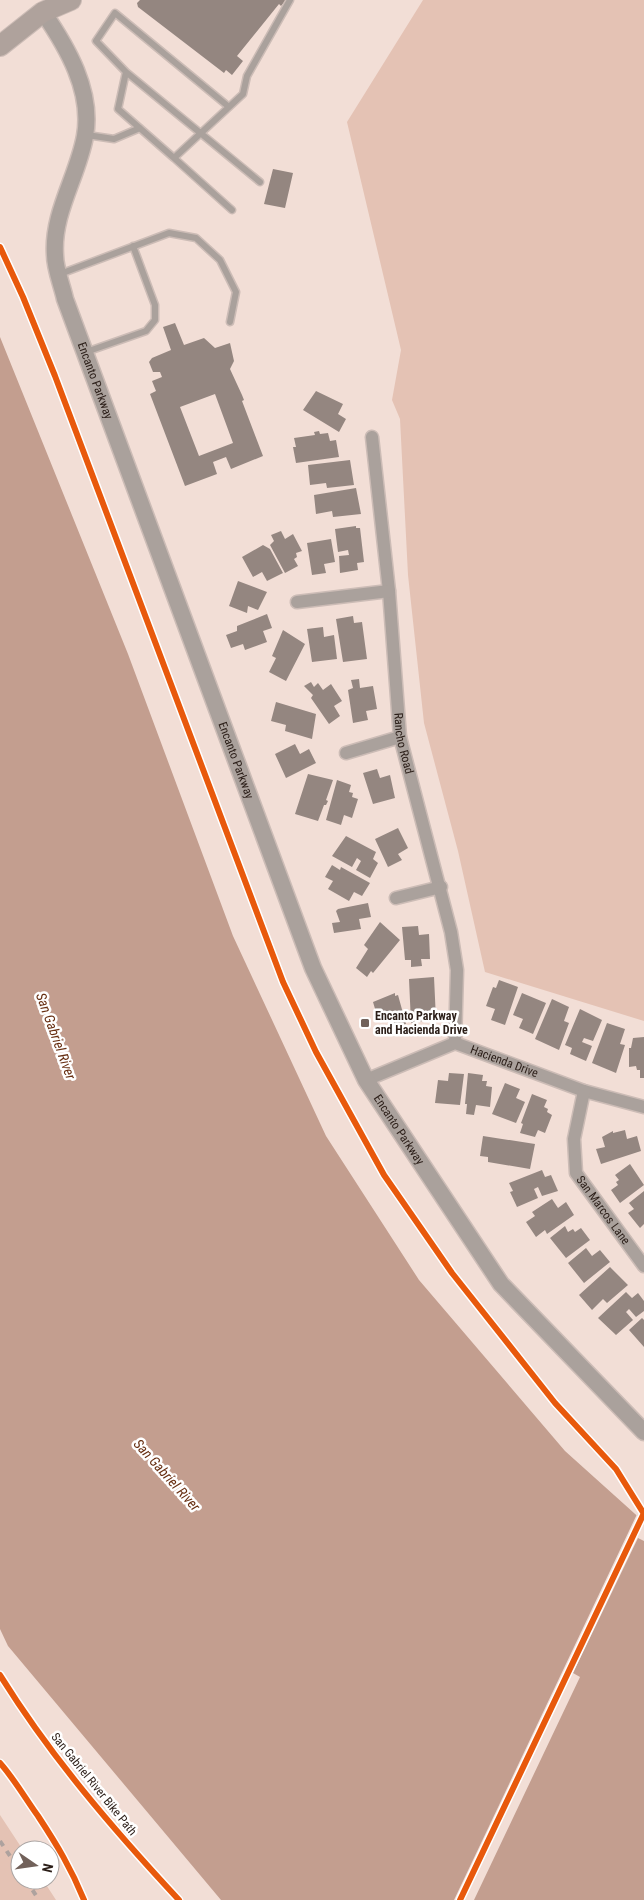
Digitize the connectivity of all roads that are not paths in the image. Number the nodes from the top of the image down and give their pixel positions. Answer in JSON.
{"nodes":[{"id":1,"x":72,"y":0,"type":"edge"},
{"id":2,"x":290,"y":0,"type":"edge"},
{"id":3,"x":47,"y":6,"type":"edge"},
{"id":4,"x":0,"y":46,"type":"edge"},
{"id":5,"x":126,"y":72,"type":"junction"},
{"id":6,"x":229,"y":107,"type":"junction"},
{"id":7,"x":140,"y":128,"type":"junction"},
{"id":8,"x":200,"y":134,"type":"junction"},
{"id":9,"x":86,"y":135,"type":"junction"},
{"id":10,"x":174,"y":158,"type":"junction"},
{"id":11,"x":260,"y":182,"type":"dead end"},
{"id":12,"x":232,"y":210,"type":"dead end"},
{"id":13,"x":133,"y":246,"type":"junction"},
{"id":14,"x":59,"y":275,"type":"junction"},
{"id":15,"x":230,"y":322,"type":"dead end"},
{"id":16,"x":85,"y":353,"type":"junction"},
{"id":17,"x":372,"y":437,"type":"dead end"},
{"id":18,"x":389,"y":590,"type":"junction"},
{"id":19,"x":297,"y":602,"type":"dead end"},
{"id":20,"x":400,"y":738,"type":"junction"},
{"id":21,"x":346,"y":753,"type":"dead end"},
{"id":22,"x":441,"y":888,"type":"junction"},
{"id":23,"x":396,"y":898,"type":"dead end"},
{"id":24,"x":455,"y":1043,"type":"junction"},
{"id":25,"x":366,"y":1080,"type":"junction"},
{"id":26,"x":584,"y":1090,"type":"junction"},
{"id":27,"x":644,"y":1107,"type":"edge"},
{"id":28,"x":644,"y":1266,"type":"edge"},
{"id":29,"x":644,"y":1432,"type":"edge"}],
"edges":[{"from":1,"to":3,"type":"main road"},
{"from":2,"to":6,"type":"lane"},
{"from":3,"to":4,"type":"main road"},
{"from":3,"to":9,"type":"street","name":"Encanto Parkway"},
{"from":5,"to":6,"type":"lane"},
{"from":5,"to":7,"type":"lane"},
{"from":5,"to":8,"type":"lane"},
{"from":6,"to":8,"type":"lane"},
{"from":7,"to":9,"type":"lane"},
{"from":7,"to":10,"type":"lane"},
{"from":8,"to":10,"type":"lane"},
{"from":8,"to":11,"type":"lane"},
{"from":9,"to":14,"type":"street","name":"Encanto Parkway"},
{"from":10,"to":12,"type":"lane"},
{"from":13,"to":14,"type":"lane"},
{"from":13,"to":15,"type":"lane"},
{"from":13,"to":16,"type":"lane"},
{"from":14,"to":16,"type":"street","name":"Encanto Parkway"},
{"from":16,"to":25,"type":"street","name":"Encanto Parkway"},
{"from":17,"to":18,"type":"street","name":"Rancho Road"},
{"from":18,"to":19,"type":"street"},
{"from":18,"to":20,"type":"street","name":"Rancho Road"},
{"from":20,"to":21,"type":"street"},
{"from":20,"to":22,"type":"street","name":"Rancho Road"},
{"from":22,"to":23,"type":"street"},
{"from":22,"to":24,"type":"street","name":"Rancho Road"},
{"from":24,"to":25,"type":"street","name":"Hacienda Drive"},
{"from":24,"to":26,"type":"street","name":"Hacienda Drive"},
{"from":25,"to":29,"type":"street","name":"Encanto Parkway"},
{"from":26,"to":27,"type":"street","name":"Hacienda Drive"},
{"from":26,"to":28,"type":"street","name":"San Marcos Lane"}]}
